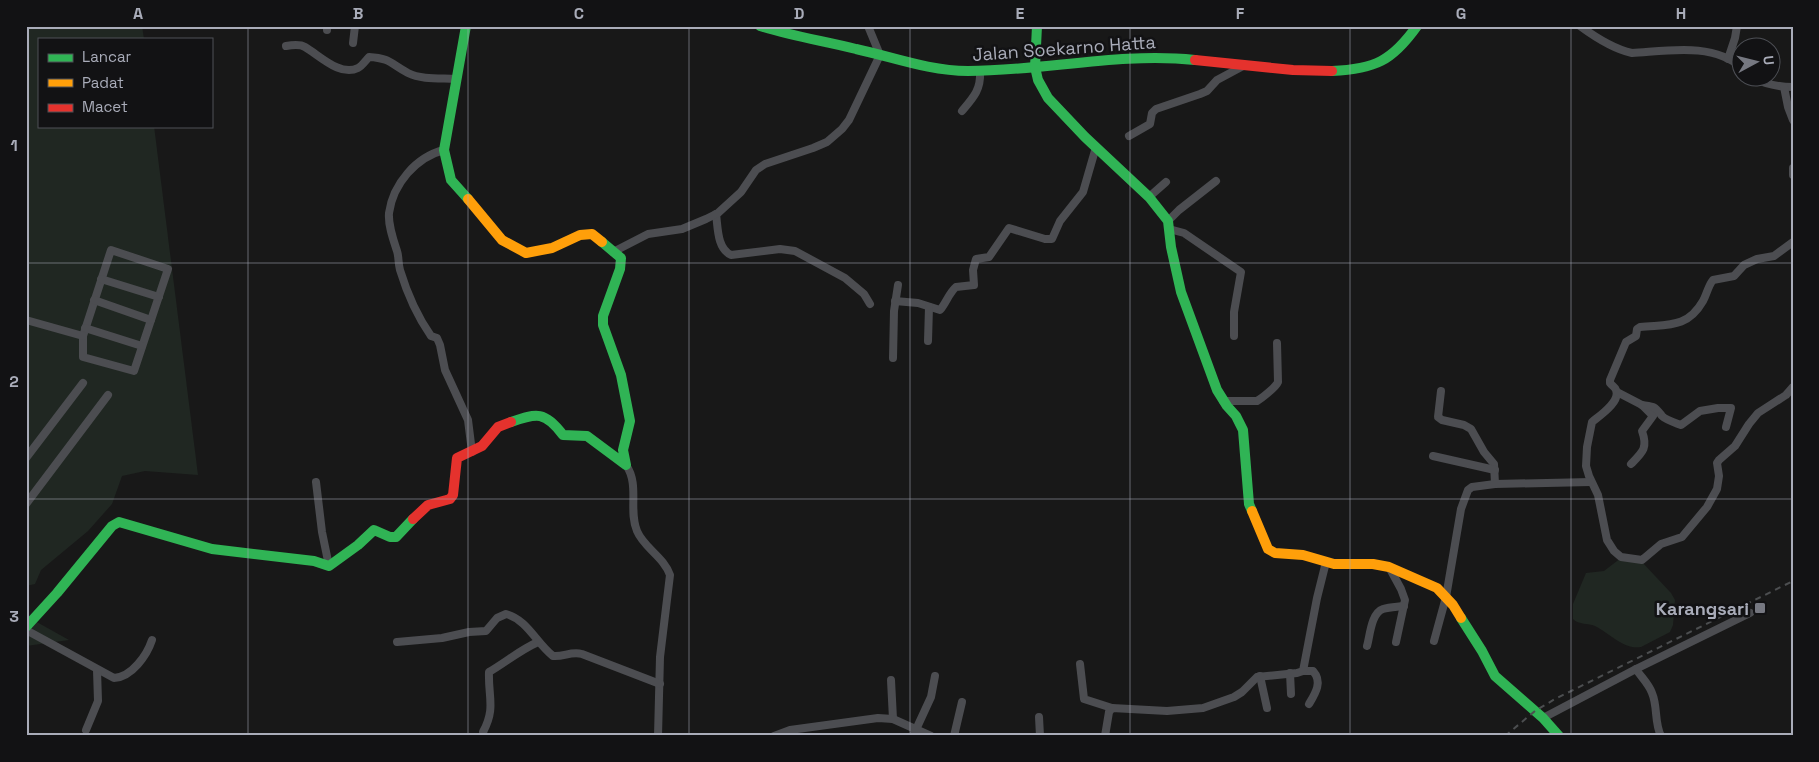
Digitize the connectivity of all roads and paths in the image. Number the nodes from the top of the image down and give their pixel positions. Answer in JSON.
{"nodes":[{"id":1,"x":356,"y":26,"type":"edge"},
{"id":2,"x":466,"y":26,"type":"edge"},
{"id":3,"x":760,"y":26,"type":"edge"},
{"id":4,"x":868,"y":26,"type":"edge"},
{"id":5,"x":1037,"y":26,"type":"edge"},
{"id":6,"x":1418,"y":26,"type":"edge"},
{"id":7,"x":1580,"y":26,"type":"edge"},
{"id":8,"x":1737,"y":26,"type":"edge"},
{"id":9,"x":353,"y":43,"type":"dead end"},
{"id":10,"x":286,"y":46,"type":"dead end"},
{"id":11,"x":880,"y":55,"type":"junction"},
{"id":12,"x":1728,"y":59,"type":"junction"},
{"id":13,"x":1732,"y":62,"type":"edge"},
{"id":14,"x":1245,"y":65,"type":"junction"},
{"id":15,"x":1035,"y":67,"type":"junction"},
{"id":16,"x":980,"y":72,"type":"junction"},
{"id":17,"x":456,"y":79,"type":"junction"},
{"id":18,"x":1789,"y":87,"type":"edge"},
{"id":19,"x":962,"y":111,"type":"dead end"},
{"id":20,"x":1793,"y":120,"type":"edge"},
{"id":21,"x":1129,"y":136,"type":"dead end"},
{"id":22,"x":1096,"y":147,"type":"junction"},
{"id":23,"x":444,"y":150,"type":"junction"},
{"id":24,"x":1793,"y":168,"type":"edge"},
{"id":25,"x":1793,"y":175,"type":"edge"},
{"id":26,"x":1216,"y":181,"type":"dead end"},
{"id":27,"x":1166,"y":182,"type":"dead end"},
{"id":28,"x":1149,"y":197,"type":"junction"},
{"id":29,"x":716,"y":214,"type":"junction"},
{"id":30,"x":1168,"y":225,"type":"junction"},
{"id":31,"x":1793,"y":242,"type":"edge"},
{"id":32,"x":613,"y":252,"type":"junction"},
{"id":33,"x":101,"y":279,"type":"junction"},
{"id":34,"x":898,"y":285,"type":"dead end"},
{"id":35,"x":159,"y":297,"type":"junction"},
{"id":36,"x":94,"y":300,"type":"junction"},
{"id":37,"x":895,"y":301,"type":"junction"},
{"id":38,"x":870,"y":304,"type":"dead end"},
{"id":39,"x":929,"y":307,"type":"junction"},
{"id":40,"x":26,"y":320,"type":"edge"},
{"id":41,"x":151,"y":320,"type":"junction"},
{"id":42,"x":84,"y":332,"type":"junction"},
{"id":43,"x":1234,"y":336,"type":"dead end"},
{"id":44,"x":928,"y":341,"type":"dead end"},
{"id":45,"x":1277,"y":343,"type":"dead end"},
{"id":46,"x":142,"y":346,"type":"junction"},
{"id":47,"x":893,"y":358,"type":"dead end"},
{"id":48,"x":83,"y":382,"type":"dead end"},
{"id":49,"x":1793,"y":387,"type":"edge"},
{"id":50,"x":1441,"y":391,"type":"dead end"},
{"id":51,"x":1617,"y":392,"type":"junction"},
{"id":52,"x":108,"y":395,"type":"dead end"},
{"id":53,"x":1224,"y":401,"type":"junction"},
{"id":54,"x":1642,"y":405,"type":"junction"},
{"id":55,"x":1726,"y":427,"type":"dead end"},
{"id":56,"x":472,"y":452,"type":"junction"},
{"id":57,"x":1433,"y":456,"type":"dead end"},
{"id":58,"x":26,"y":458,"type":"edge"},
{"id":59,"x":1631,"y":464,"type":"dead end"},
{"id":60,"x":626,"y":465,"type":"junction"},
{"id":61,"x":1495,"y":470,"type":"junction"},
{"id":62,"x":316,"y":482,"type":"dead end"},
{"id":63,"x":1591,"y":482,"type":"junction"},
{"id":64,"x":1495,"y":484,"type":"junction"},
{"id":65,"x":26,"y":504,"type":"edge"},
{"id":66,"x":1326,"y":562,"type":"junction"},
{"id":67,"x":329,"y":566,"type":"junction"},
{"id":68,"x":1389,"y":567,"type":"junction"},
{"id":69,"x":1446,"y":597,"type":"junction"},
{"id":70,"x":1404,"y":606,"type":"junction"},
{"id":71,"x":1750,"y":613,"type":"dead end"},
{"id":72,"x":26,"y":628,"type":"edge"},
{"id":73,"x":152,"y":640,"type":"dead end"},
{"id":74,"x":1434,"y":641,"type":"dead end"},
{"id":75,"x":398,"y":642,"type":"dead end"},
{"id":76,"x":538,"y":642,"type":"junction"},
{"id":77,"x":1396,"y":642,"type":"dead end"},
{"id":78,"x":1367,"y":646,"type":"dead end"},
{"id":79,"x":1080,"y":664,"type":"dead end"},
{"id":80,"x":1636,"y":669,"type":"junction"},
{"id":81,"x":97,"y":670,"type":"junction"},
{"id":82,"x":1303,"y":671,"type":"junction"},
{"id":83,"x":1290,"y":673,"type":"junction"},
{"id":84,"x":934,"y":676,"type":"dead end"},
{"id":85,"x":1260,"y":676,"type":"junction"},
{"id":86,"x":891,"y":680,"type":"dead end"},
{"id":87,"x":660,"y":684,"type":"junction"},
{"id":88,"x":1291,"y":694,"type":"dead end"},
{"id":89,"x":962,"y":702,"type":"dead end"},
{"id":90,"x":1309,"y":704,"type":"dead end"},
{"id":91,"x":1112,"y":708,"type":"junction"},
{"id":92,"x":1267,"y":708,"type":"dead end"},
{"id":93,"x":1039,"y":717,"type":"dead end"},
{"id":94,"x":1543,"y":718,"type":"junction"},
{"id":95,"x":892,"y":719,"type":"junction"},
{"id":96,"x":86,"y":730,"type":"dead end"},
{"id":97,"x":915,"y":732,"type":"edge"},
{"id":98,"x":484,"y":736,"type":"edge"},
{"id":99,"x":658,"y":736,"type":"edge"},
{"id":100,"x":774,"y":736,"type":"edge"},
{"id":101,"x":931,"y":736,"type":"edge"},
{"id":102,"x":954,"y":736,"type":"edge"},
{"id":103,"x":1040,"y":736,"type":"edge"},
{"id":104,"x":1105,"y":736,"type":"edge"},
{"id":105,"x":1558,"y":736,"type":"edge"},
{"id":106,"x":1661,"y":736,"type":"edge"}],
"edges":[{"from":1,"to":9,"type":"street"},
{"from":2,"to":17,"type":"street"},
{"from":3,"to":11,"type":"street","name":"Jalan Soekarno Hatta"},
{"from":4,"to":11,"type":"street"},
{"from":5,"to":15,"type":"street"},
{"from":6,"to":14,"type":"street","name":"Jalan Soekarno Hatta"},
{"from":7,"to":12,"type":"street"},
{"from":8,"to":12,"type":"street"},
{"from":10,"to":17,"type":"street"},
{"from":11,"to":16,"type":"street","name":"Jalan Soekarno Hatta"},
{"from":11,"to":29,"type":"street"},
{"from":12,"to":13,"type":"street"},
{"from":14,"to":15,"type":"street","name":"Jalan Soekarno Hatta"},
{"from":14,"to":21,"type":"street"},
{"from":15,"to":16,"type":"street","name":"Jalan Soekarno Hatta"},
{"from":15,"to":22,"type":"street"},
{"from":16,"to":19,"type":"street"},
{"from":17,"to":23,"type":"street"},
{"from":18,"to":20,"type":"street"},
{"from":22,"to":28,"type":"street"},
{"from":22,"to":39,"type":"street"},
{"from":23,"to":32,"type":"street"},
{"from":23,"to":56,"type":"street"},
{"from":24,"to":25,"type":"street"},
{"from":26,"to":30,"type":"street"},
{"from":27,"to":28,"type":"street"},
{"from":28,"to":30,"type":"street"},
{"from":29,"to":32,"type":"street"},
{"from":29,"to":38,"type":"street"},
{"from":30,"to":43,"type":"street"},
{"from":30,"to":53,"type":"street"},
{"from":31,"to":51,"type":"street"},
{"from":32,"to":60,"type":"street"},
{"from":33,"to":35,"type":"street"},
{"from":33,"to":35,"type":"street"},
{"from":33,"to":36,"type":"street"},
{"from":34,"to":37,"type":"street"},
{"from":35,"to":41,"type":"street"},
{"from":36,"to":41,"type":"street"},
{"from":36,"to":42,"type":"street"},
{"from":37,"to":39,"type":"street"},
{"from":37,"to":47,"type":"street"},
{"from":39,"to":44,"type":"street"},
{"from":40,"to":42,"type":"street"},
{"from":41,"to":46,"type":"street"},
{"from":42,"to":46,"type":"street"},
{"from":42,"to":46,"type":"street"},
{"from":45,"to":53,"type":"street"},
{"from":48,"to":58,"type":"street"},
{"from":49,"to":63,"type":"street"},
{"from":50,"to":61,"type":"street"},
{"from":51,"to":54,"type":"street"},
{"from":51,"to":63,"type":"street"},
{"from":52,"to":65,"type":"street"},
{"from":53,"to":66,"type":"street"},
{"from":54,"to":55,"type":"street"},
{"from":54,"to":59,"type":"street"},
{"from":56,"to":60,"type":"street"},
{"from":56,"to":67,"type":"street"},
{"from":57,"to":61,"type":"street"},
{"from":60,"to":87,"type":"street"},
{"from":61,"to":64,"type":"street"},
{"from":62,"to":67,"type":"street"},
{"from":63,"to":64,"type":"street"},
{"from":64,"to":69,"type":"street"},
{"from":66,"to":68,"type":"street"},
{"from":66,"to":82,"type":"street"},
{"from":67,"to":72,"type":"street"},
{"from":68,"to":69,"type":"street"},
{"from":68,"to":70,"type":"street"},
{"from":69,"to":74,"type":"street"},
{"from":69,"to":94,"type":"street"},
{"from":70,"to":77,"type":"street"},
{"from":70,"to":78,"type":"street"},
{"from":71,"to":80,"type":"street"},
{"from":72,"to":81,"type":"street"},
{"from":73,"to":81,"type":"street"},
{"from":75,"to":76,"type":"street"},
{"from":76,"to":87,"type":"street"},
{"from":76,"to":98,"type":"street"},
{"from":79,"to":91,"type":"street"},
{"from":80,"to":94,"type":"street"},
{"from":80,"to":106,"type":"street"},
{"from":81,"to":96,"type":"street"},
{"from":82,"to":83,"type":"street"},
{"from":82,"to":90,"type":"street"},
{"from":83,"to":85,"type":"street"},
{"from":83,"to":88,"type":"street"},
{"from":84,"to":97,"type":"street"},
{"from":85,"to":91,"type":"street"},
{"from":85,"to":92,"type":"street"},
{"from":86,"to":95,"type":"street"},
{"from":87,"to":99,"type":"street"},
{"from":89,"to":102,"type":"street"},
{"from":91,"to":104,"type":"street"},
{"from":93,"to":103,"type":"street"},
{"from":94,"to":105,"type":"street"},
{"from":95,"to":97,"type":"street"},
{"from":95,"to":100,"type":"street"},
{"from":97,"to":101,"type":"street"}]}
